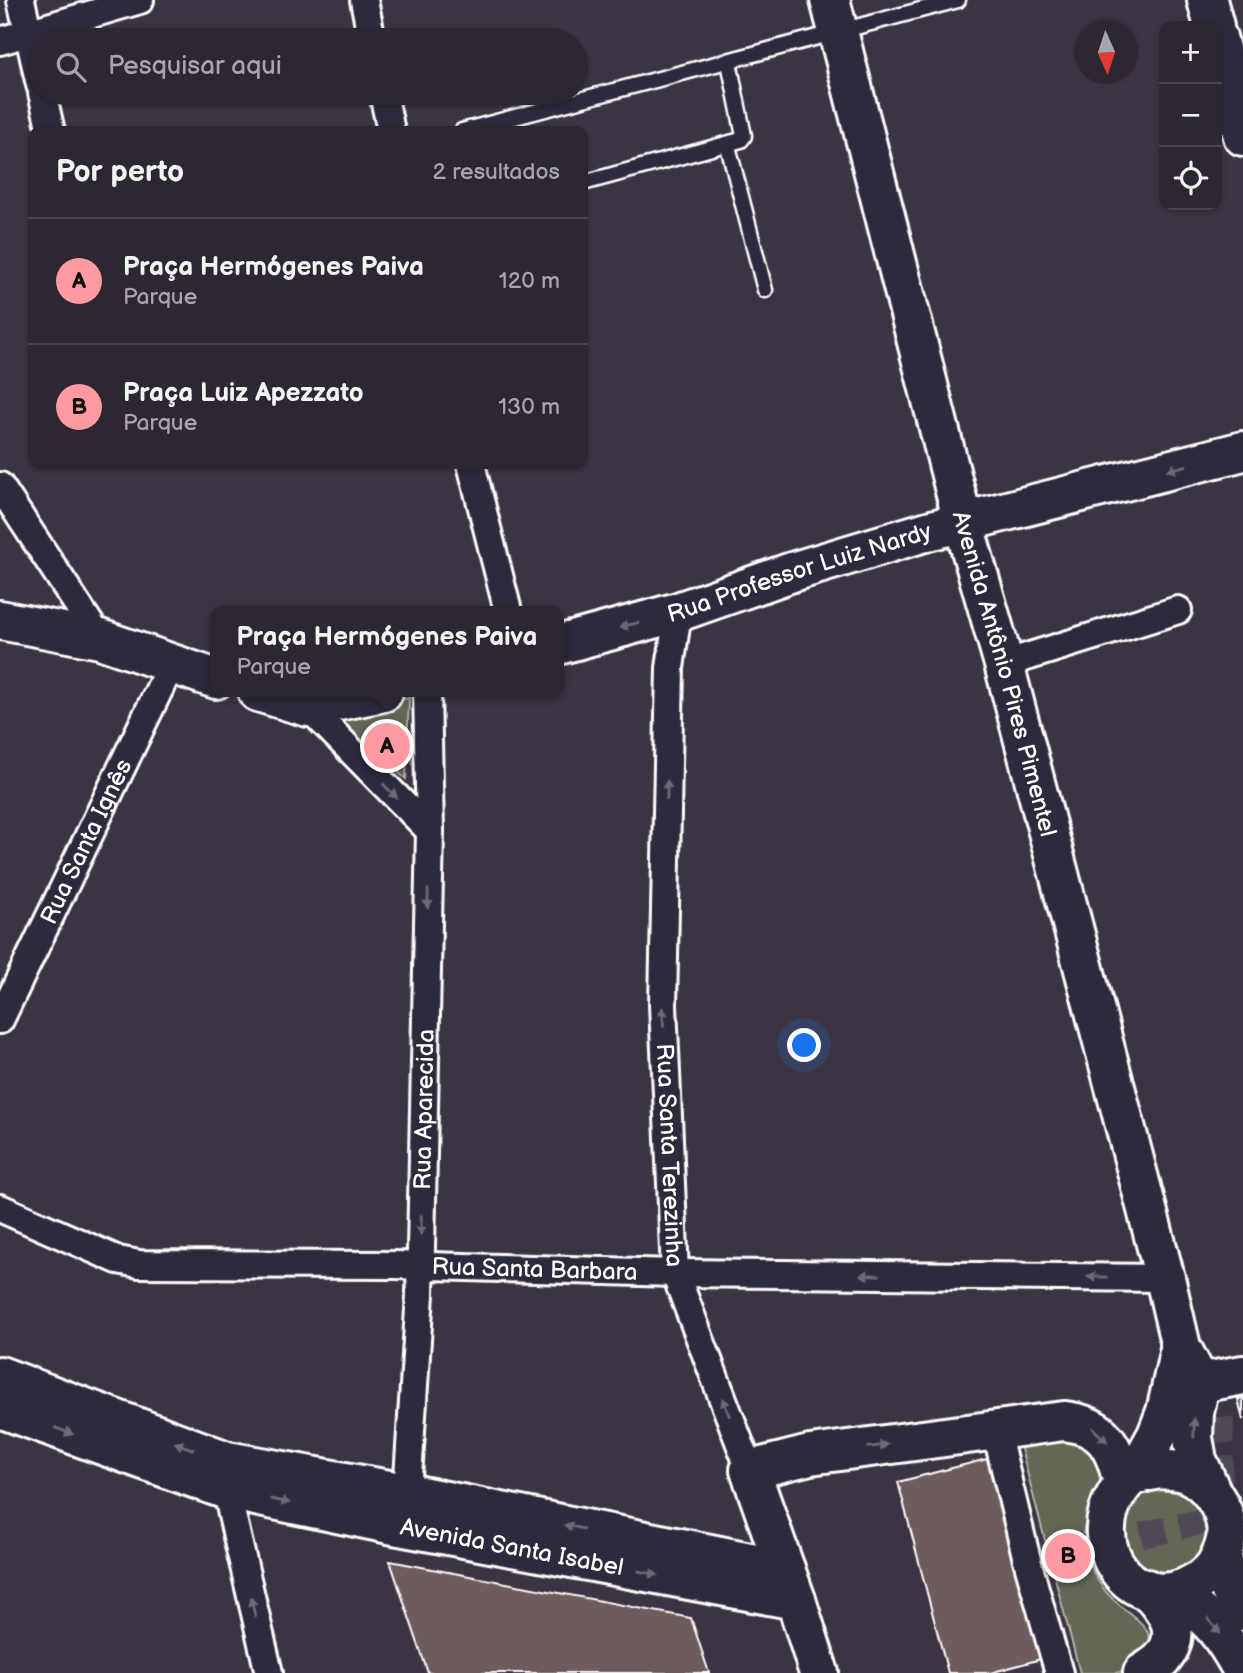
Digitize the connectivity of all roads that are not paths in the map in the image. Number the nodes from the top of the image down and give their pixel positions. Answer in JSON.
{"nodes":[{"id":1,"x":21,"y":0,"type":"edge"},
{"id":2,"x":140,"y":0,"type":"edge"},
{"id":3,"x":364,"y":0,"type":"edge"},
{"id":4,"x":958,"y":0,"type":"edge"},
{"id":5,"x":1207,"y":0,"type":"edge"},
{"id":6,"x":835,"y":16,"type":"edge"},
{"id":7,"x":1213,"y":21,"type":"edge"},
{"id":8,"x":42,"y":28,"type":"edge"},
{"id":9,"x":370,"y":28,"type":"edge"},
{"id":10,"x":28,"y":32,"type":"joint"},
{"id":11,"x":0,"y":41,"type":"edge"},
{"id":12,"x":1222,"y":56,"type":"edge"},
{"id":13,"x":729,"y":62,"type":"junction"},
{"id":14,"x":588,"y":98,"type":"edge"},
{"id":15,"x":45,"y":105,"type":"edge"},
{"id":16,"x":386,"y":105,"type":"edge"},
{"id":17,"x":562,"y":105,"type":"edge"},
{"id":18,"x":50,"y":126,"type":"edge"},
{"id":19,"x":390,"y":126,"type":"edge"},
{"id":20,"x":480,"y":126,"type":"edge"},
{"id":21,"x":1243,"y":135,"type":"edge"},
{"id":22,"x":728,"y":146,"type":"junction"},
{"id":23,"x":588,"y":182,"type":"edge"},
{"id":24,"x":765,"y":290,"type":"dead end"},
{"id":25,"x":1243,"y":452,"type":"edge"},
{"id":26,"x":472,"y":469,"type":"edge"},
{"id":27,"x":0,"y":486,"type":"edge"},
{"id":28,"x":963,"y":522,"type":"junction"},
{"id":29,"x":507,"y":606,"type":"edge"},
{"id":30,"x":1178,"y":610,"type":"dead end"},
{"id":31,"x":678,"y":612,"type":"junction"},
{"id":32,"x":0,"y":620,"type":"edge"},
{"id":33,"x":100,"y":639,"type":"junction"},
{"id":34,"x":564,"y":643,"type":"edge"},
{"id":35,"x":1004,"y":664,"type":"junction"},
{"id":36,"x":171,"y":665,"type":"junction"},
{"id":37,"x":210,"y":677,"type":"edge"},
{"id":38,"x":275,"y":697,"type":"edge"},
{"id":39,"x":358,"y":697,"type":"edge"},
{"id":40,"x":427,"y":697,"type":"edge"},
{"id":41,"x":308,"y":707,"type":"junction"},
{"id":42,"x":430,"y":831,"type":"junction"},
{"id":43,"x":0,"y":1020,"type":"edge"},
{"id":44,"x":0,"y":1208,"type":"edge"},
{"id":45,"x":419,"y":1266,"type":"junction"},
{"id":46,"x":675,"y":1273,"type":"junction"},
{"id":47,"x":1165,"y":1278,"type":"junction"},
{"id":48,"x":1181,"y":1347,"type":"junction"},
{"id":49,"x":1243,"y":1375,"type":"edge"},
{"id":50,"x":1200,"y":1383,"type":"junction"},
{"id":51,"x":2,"y":1399,"type":"edge"},
{"id":52,"x":996,"y":1431,"type":"junction"},
{"id":53,"x":750,"y":1471,"type":"junction"},
{"id":54,"x":227,"y":1476,"type":"junction"},
{"id":55,"x":1129,"y":1479,"type":"junction"},
{"id":56,"x":1212,"y":1493,"type":"junction"},
{"id":57,"x":406,"y":1510,"type":"junction"},
{"id":58,"x":1222,"y":1553,"type":"junction"},
{"id":59,"x":790,"y":1584,"type":"junction"},
{"id":60,"x":1160,"y":1591,"type":"junction"},
{"id":61,"x":1243,"y":1611,"type":"edge"},
{"id":62,"x":1243,"y":1671,"type":"edge"},
{"id":63,"x":269,"y":1673,"type":"edge"},
{"id":64,"x":819,"y":1673,"type":"edge"},
{"id":65,"x":1059,"y":1673,"type":"edge"},
{"id":66,"x":1143,"y":1673,"type":"edge"}],
"edges":[{"from":1,"to":10,"type":"street"},
{"from":2,"to":8,"type":"street"},
{"from":3,"to":9,"type":"street"},
{"from":4,"to":6,"type":"lane"},
{"from":5,"to":7,"type":"main road"},
{"from":6,"to":13,"type":"lane"},
{"from":6,"to":28,"type":"main road","name":"Avenida Antônio Pires Pimentel"},
{"from":10,"to":11,"type":"street"},
{"from":12,"to":21,"type":"main road"},
{"from":13,"to":14,"type":"lane"},
{"from":13,"to":22,"type":"lane"},
{"from":15,"to":18,"type":"street"},
{"from":16,"to":19,"type":"street"},
{"from":17,"to":20,"type":"lane"},
{"from":22,"to":23,"type":"lane"},
{"from":22,"to":24,"type":"lane"},
{"from":25,"to":28,"type":"main road","name":"Rua Professor Luiz Nardy","one_way":true},
{"from":26,"to":29,"type":"street"},
{"from":27,"to":33,"type":"street"},
{"from":28,"to":31,"type":"main road","name":"Rua Professor Luiz Nardy"},
{"from":28,"to":35,"type":"main road","name":"Avenida Antônio Pires Pimentel"},
{"from":30,"to":35,"type":"street"},
{"from":31,"to":34,"type":"main road","name":"Rua Professor Luiz Nardy","one_way":true},
{"from":46,"to":31,"type":"street","name":"Rua Santa Terezinha","one_way":true},
{"from":32,"to":33,"type":"main road"},
{"from":33,"to":36,"type":"main road"},
{"from":35,"to":47,"type":"main road","name":"Avenida Antônio Pires Pimentel"},
{"from":36,"to":37,"type":"main road"},
{"from":36,"to":43,"type":"street","name":"Rua Santa Ignês"},
{"from":38,"to":41,"type":"main road"},
{"from":39,"to":41,"type":"main road"},
{"from":40,"to":42,"type":"street","name":"Rua Aparecida"},
{"from":41,"to":42,"type":"street","one_way":true},
{"from":42,"to":45,"type":"street","name":"Rua Aparecida","one_way":true},
{"from":44,"to":45,"type":"street","name":"Rua Santa Barbara"},
{"from":45,"to":46,"type":"street","name":"Rua Santa Barbara"},
{"from":45,"to":57,"type":"street","name":"Rua Aparecida"},
{"from":47,"to":46,"type":"street","name":"Rua Santa Barbara","one_way":true},
{"from":53,"to":46,"type":"street","name":"Rua Santa Terezinha","one_way":true},
{"from":47,"to":48,"type":"main road","name":"Avenida Antônio Pires Pimentel"},
{"from":48,"to":50,"type":"main road","name":"Avenida Antônio Pires Pimentel"},
{"from":48,"to":55,"type":"main road","name":"Avenida Antônio Pires Pimentel"},
{"from":49,"to":50,"type":"main road"},
{"from":56,"to":50,"type":"main road","one_way":true},
{"from":51,"to":54,"type":"main road","name":"Avenida Santa Isabel"},
{"from":53,"to":52,"type":"main road","one_way":true},
{"from":52,"to":55,"type":"main road","one_way":true},
{"from":52,"to":65,"type":"street"},
{"from":53,"to":59,"type":"main road","name":"Rua Santa Terezinha"},
{"from":54,"to":57,"type":"main road","name":"Avenida Santa Isabel"},
{"from":63,"to":54,"type":"street","one_way":true},
{"from":55,"to":56,"type":"main road"},
{"from":55,"to":60,"type":"main road","name":"Avenida Antônio Pires Pimentel"},
{"from":56,"to":58,"type":"main road"},
{"from":57,"to":59,"type":"main road","name":"Avenida Santa Isabel"},
{"from":58,"to":60,"type":"main road"},
{"from":58,"to":61,"type":"main road"},
{"from":59,"to":64,"type":"main road","name":"Rua Santa Terezinha"},
{"from":60,"to":62,"type":"main road","name":"Avenida Antônio Pires Pimentel","one_way":true},
{"from":60,"to":66,"type":"main road"}]}
